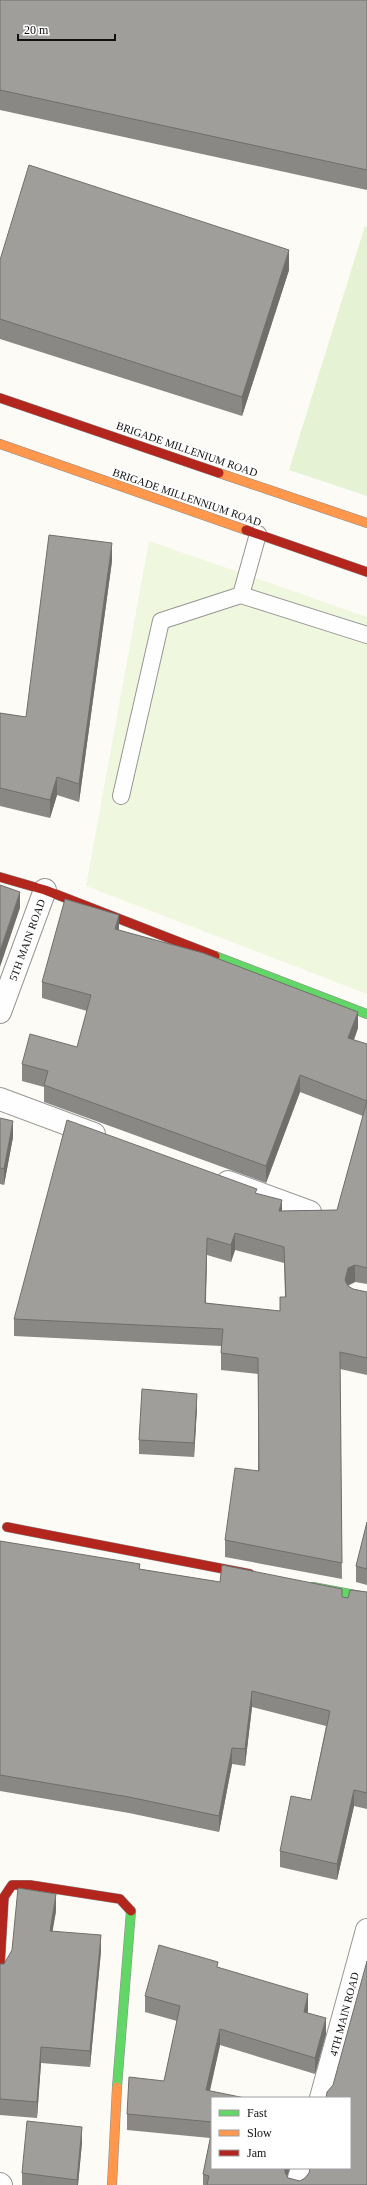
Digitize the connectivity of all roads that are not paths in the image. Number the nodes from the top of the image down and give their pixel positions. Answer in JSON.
{"nodes":[{"id":1,"x":0,"y":398,"type":"edge"},
{"id":2,"x":0,"y":444,"type":"edge"},
{"id":3,"x":367,"y":523,"type":"edge"},
{"id":4,"x":258,"y":534,"type":"junction"},
{"id":5,"x":367,"y":572,"type":"edge"},
{"id":6,"x":241,"y":595,"type":"junction"},
{"id":7,"x":367,"y":635,"type":"edge"},
{"id":8,"x":121,"y":796,"type":"dead end"},
{"id":9,"x":0,"y":877,"type":"edge"},
{"id":10,"x":45,"y":890,"type":"junction"},
{"id":11,"x":0,"y":1012,"type":"edge"},
{"id":12,"x":367,"y":1014,"type":"edge"},
{"id":13,"x":0,"y":1099,"type":"edge"},
{"id":14,"x":111,"y":1140,"type":"edge"},
{"id":15,"x":207,"y":1174,"type":"edge"},
{"id":16,"x":310,"y":1212,"type":"edge"},
{"id":17,"x":7,"y":1527,"type":"dead end"},
{"id":18,"x":257,"y":1576,"type":"edge"},
{"id":19,"x":304,"y":1585,"type":"edge"},
{"id":20,"x":367,"y":1597,"type":"edge"},
{"id":21,"x":367,"y":1930,"type":"edge"},
{"id":22,"x":0,"y":1965,"type":"edge"},
{"id":23,"x":321,"y":2097,"type":"edge"},
{"id":24,"x":302,"y":2169,"type":"edge"},
{"id":25,"x":112,"y":2185,"type":"edge"},
{"id":26,"x":297,"y":2185,"type":"edge"}],
"edges":[{"from":1,"to":3,"type":"street","name":"BRIGADE MILLENIUM ROAD"},
{"from":2,"to":4,"type":"street","name":"BRIGADE MILLENNIUM ROAD"},
{"from":4,"to":5,"type":"street","name":"BRIGADE MILLENNIUM ROAD"},
{"from":4,"to":6,"type":"lane"},
{"from":6,"to":7,"type":"lane"},
{"from":6,"to":8,"type":"lane"},
{"from":9,"to":10,"type":"street"},
{"from":10,"to":11,"type":"street","name":"5TH MAIN ROAD"},
{"from":10,"to":12,"type":"street"},
{"from":13,"to":14,"type":"street"},
{"from":15,"to":16,"type":"street"},
{"from":17,"to":18,"type":"street"},
{"from":19,"to":20,"type":"street"},
{"from":21,"to":23,"type":"street","name":"4TH MAIN ROAD"},
{"from":22,"to":25,"type":"street"},
{"from":24,"to":26,"type":"street"}]}
